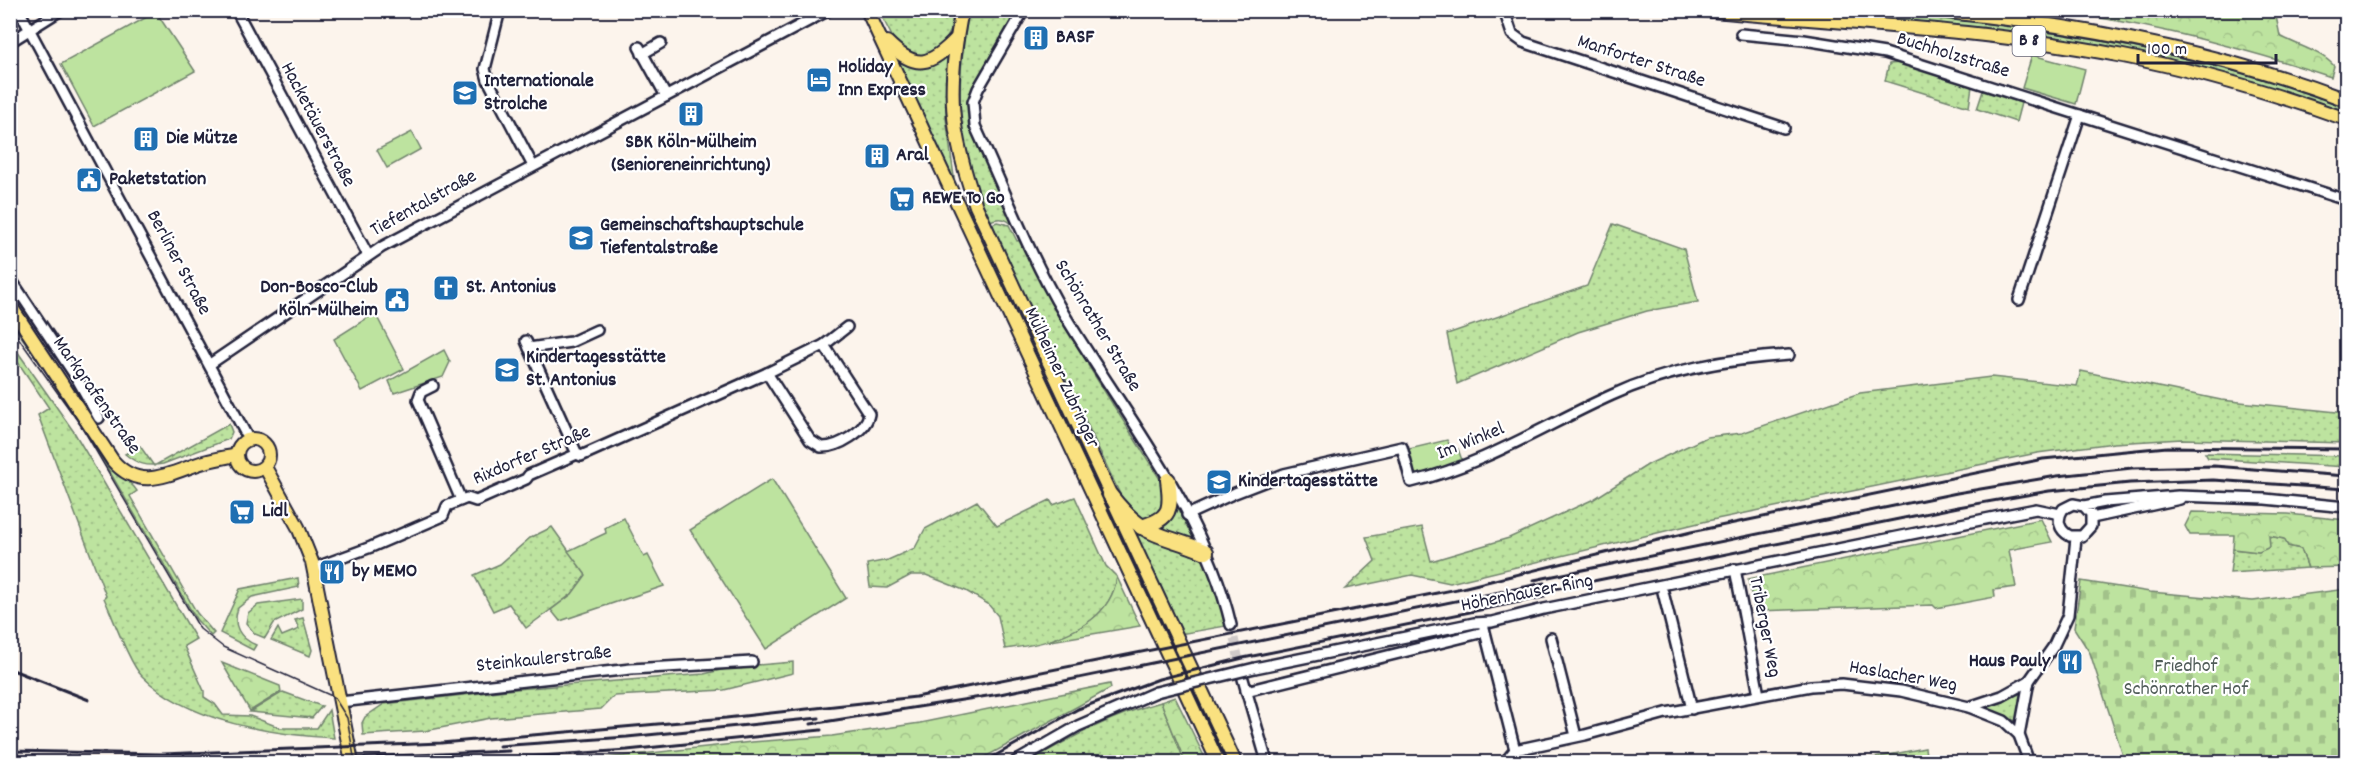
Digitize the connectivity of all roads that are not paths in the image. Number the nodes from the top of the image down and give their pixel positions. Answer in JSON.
{"nodes":[{"id":1,"x":19,"y":10,"type":"edge"},
{"id":2,"x":61,"y":10,"type":"edge"},
{"id":3,"x":236,"y":10,"type":"edge"},
{"id":4,"x":829,"y":10,"type":"edge"},
{"id":5,"x":867,"y":10,"type":"edge"},
{"id":6,"x":962,"y":10,"type":"edge"},
{"id":7,"x":1024,"y":10,"type":"edge"},
{"id":8,"x":1504,"y":10,"type":"edge"},
{"id":9,"x":1702,"y":10,"type":"edge"},
{"id":10,"x":1926,"y":10,"type":"edge"},
{"id":11,"x":498,"y":18,"type":"dead end"},
{"id":12,"x":30,"y":30,"type":"junction"},
{"id":13,"x":1741,"y":34,"type":"dead end"},
{"id":14,"x":882,"y":37,"type":"junction"},
{"id":15,"x":957,"y":38,"type":"junction"},
{"id":16,"x":10,"y":42,"type":"edge"},
{"id":17,"x":662,"y":43,"type":"dead end"},
{"id":18,"x":666,"y":96,"type":"junction"},
{"id":19,"x":2346,"y":100,"type":"edge"},
{"id":20,"x":2080,"y":115,"type":"junction"},
{"id":21,"x":2346,"y":119,"type":"edge"},
{"id":22,"x":1784,"y":128,"type":"dead end"},
{"id":23,"x":533,"y":166,"type":"junction"},
{"id":24,"x":2346,"y":200,"type":"edge"},
{"id":25,"x":368,"y":255,"type":"junction"},
{"id":26,"x":10,"y":278,"type":"edge"},
{"id":27,"x":2019,"y":300,"type":"dead end"},
{"id":28,"x":10,"y":305,"type":"edge"},
{"id":29,"x":847,"y":327,"type":"dead end"},
{"id":30,"x":597,"y":330,"type":"dead end"},
{"id":31,"x":824,"y":345,"type":"junction"},
{"id":32,"x":1789,"y":356,"type":"dead end"},
{"id":33,"x":210,"y":364,"type":"junction"},
{"id":34,"x":767,"y":373,"type":"junction"},
{"id":35,"x":433,"y":386,"type":"dead end"},
{"id":36,"x":99,"y":418,"type":"dead end"},
{"id":37,"x":249,"y":440,"type":"junction"},
{"id":38,"x":577,"y":454,"type":"junction"},
{"id":39,"x":237,"y":456,"type":"junction"},
{"id":40,"x":265,"y":467,"type":"junction"},
{"id":41,"x":1168,"y":480,"type":"junction"},
{"id":42,"x":1110,"y":495,"type":"junction"},
{"id":43,"x":2186,"y":497,"type":"junction"},
{"id":44,"x":461,"y":500,"type":"junction"},
{"id":45,"x":2084,"y":506,"type":"junction"},
{"id":46,"x":2346,"y":507,"type":"edge"},
{"id":47,"x":2060,"y":514,"type":"junction"},
{"id":48,"x":1188,"y":515,"type":"junction"},
{"id":49,"x":2092,"y":518,"type":"junction"},
{"id":50,"x":1142,"y":527,"type":"junction"},
{"id":51,"x":2076,"y":537,"type":"junction"},
{"id":52,"x":1206,"y":552,"type":"junction"},
{"id":53,"x":314,"y":568,"type":"junction"},
{"id":54,"x":1735,"y":569,"type":"junction"},
{"id":55,"x":1663,"y":592,"type":"dead end"},
{"id":56,"x":1231,"y":625,"type":"tunnel mouth"},
{"id":57,"x":1484,"y":627,"type":"junction"},
{"id":58,"x":1551,"y":638,"type":"dead end"},
{"id":59,"x":752,"y":662,"type":"dead end"},
{"id":60,"x":1243,"y":679,"type":"tunnel mouth"},
{"id":61,"x":2029,"y":681,"type":"junction"},
{"id":62,"x":1246,"y":691,"type":"junction"},
{"id":63,"x":1759,"y":695,"type":"junction"},
{"id":64,"x":340,"y":702,"type":"junction"},
{"id":65,"x":1969,"y":707,"type":"junction"},
{"id":66,"x":1692,"y":709,"type":"junction"},
{"id":67,"x":2019,"y":735,"type":"junction"},
{"id":68,"x":1576,"y":736,"type":"junction"},
{"id":69,"x":1515,"y":750,"type":"junction"},
{"id":70,"x":352,"y":762,"type":"edge"},
{"id":71,"x":1015,"y":762,"type":"edge"},
{"id":72,"x":1218,"y":762,"type":"edge"},
{"id":73,"x":1235,"y":762,"type":"edge"},
{"id":74,"x":1267,"y":762,"type":"edge"},
{"id":75,"x":1505,"y":762,"type":"edge"},
{"id":76,"x":2029,"y":762,"type":"edge"}],
"edges":[{"from":1,"to":12,"type":"street","name":"Berliner Straße"},
{"from":2,"to":12,"type":"street"},
{"from":3,"to":25,"type":"street","name":"Hacketäuerstraße"},
{"from":4,"to":18,"type":"street","name":"Tiefentalstraße"},
{"from":5,"to":14,"type":"main road","name":"Mülheimer Zubringer"},
{"from":6,"to":15,"type":"main road","name":"Mülheimer Zubringer"},
{"from":7,"to":41,"type":"street","name":"Schönrather Straße"},
{"from":8,"to":22,"type":"street","name":"Manforter Straße"},
{"from":9,"to":21,"type":"main road","number":"B 8"},
{"from":10,"to":19,"type":"main road","number":"B 8"},
{"from":11,"to":23,"type":"street"},
{"from":12,"to":16,"type":"street"},
{"from":12,"to":33,"type":"street","name":"Berliner Straße"},
{"from":13,"to":20,"type":"street","name":"Buchholzstraße"},
{"from":14,"to":15,"type":"main road"},
{"from":14,"to":72,"type":"main road","name":"Mülheimer Zubringer"},
{"from":15,"to":42,"type":"main road","name":"Mülheimer Zubringer"},
{"from":17,"to":18,"type":"street"},
{"from":18,"to":23,"type":"street","name":"Tiefentalstraße"},
{"from":20,"to":24,"type":"street","name":"Buchholzstraße"},
{"from":20,"to":27,"type":"street"},
{"from":23,"to":25,"type":"street","name":"Tiefentalstraße"},
{"from":25,"to":33,"type":"street","name":"Tiefentalstraße"},
{"from":26,"to":36,"type":"street","name":"Markgrafenstraße"},
{"from":28,"to":39,"type":"main road","name":"Markgrafenstraße"},
{"from":29,"to":31,"type":"street","name":"Rixdorfer Straße"},
{"from":30,"to":38,"type":"street"},
{"from":31,"to":34,"type":"street","name":"Rixdorfer Straße"},
{"from":31,"to":34,"type":"street"},
{"from":32,"to":48,"type":"street","name":"Im Winkel"},
{"from":33,"to":37,"type":"street","name":"Berliner Straße"},
{"from":34,"to":38,"type":"street","name":"Rixdorfer Straße"},
{"from":35,"to":44,"type":"street"},
{"from":37,"to":39,"type":"main road"},
{"from":37,"to":40,"type":"main road","name":"Berliner Straße"},
{"from":38,"to":44,"type":"street","name":"Rixdorfer Straße"},
{"from":39,"to":40,"type":"main road"},
{"from":40,"to":53,"type":"main road","name":"Berliner Straße"},
{"from":41,"to":48,"type":"street","name":"Schönrather Straße"},
{"from":41,"to":50,"type":"highway"},
{"from":42,"to":50,"type":"highway"},
{"from":42,"to":73,"type":"main road","name":"Mülheimer Zubringer"},
{"from":43,"to":45,"type":"street","name":"Höhenhauser Ring"},
{"from":43,"to":46,"type":"street","name":"Höhenhauser Ring"},
{"from":43,"to":49,"type":"street","name":"Höhenhauser Ring"},
{"from":44,"to":53,"type":"street","name":"Rixdorfer Straße"},
{"from":45,"to":47,"type":"street","name":"Höhenhauser Ring"},
{"from":45,"to":49,"type":"street"},
{"from":47,"to":51,"type":"street"},
{"from":47,"to":54,"type":"street","name":"Höhenhauser Ring"},
{"from":48,"to":52,"type":"street","name":"Schönrather Straße"},
{"from":49,"to":51,"type":"street"},
{"from":50,"to":52,"type":"highway"},
{"from":51,"to":61,"type":"street","name":"Haslacher Weg"},
{"from":52,"to":56,"type":"street","name":"Schönrather Straße"},
{"from":53,"to":64,"type":"main road","name":"Berliner Straße"},
{"from":54,"to":57,"type":"street","name":"Höhenhauser Ring"},
{"from":54,"to":63,"type":"street","name":"Triberger Weg"},
{"from":55,"to":66,"type":"street"},
{"from":57,"to":62,"type":"street","name":"Höhenhauser Ring"},
{"from":57,"to":69,"type":"street"},
{"from":57,"to":71,"type":"street","name":"Höhenhauser Ring","bridge":true},
{"from":58,"to":68,"type":"street"},
{"from":59,"to":64,"type":"street","name":"Steinkaulerstraße"},
{"from":60,"to":62,"type":"street"},
{"from":61,"to":65,"type":"street","name":"Haslacher Weg"},
{"from":61,"to":67,"type":"street","name":"Haslacher Weg"},
{"from":62,"to":74,"type":"street"},
{"from":63,"to":65,"type":"street","name":"Haslacher Weg"},
{"from":63,"to":66,"type":"street","name":"Triberger Weg"},
{"from":64,"to":70,"type":"main road","name":"Berliner Straße"},
{"from":65,"to":67,"type":"street","name":"Haslacher Weg"},
{"from":66,"to":68,"type":"street","name":"Triberger Weg"},
{"from":67,"to":76,"type":"street"},
{"from":68,"to":69,"type":"street","name":"Triberger Weg"},
{"from":69,"to":75,"type":"street"}]}
